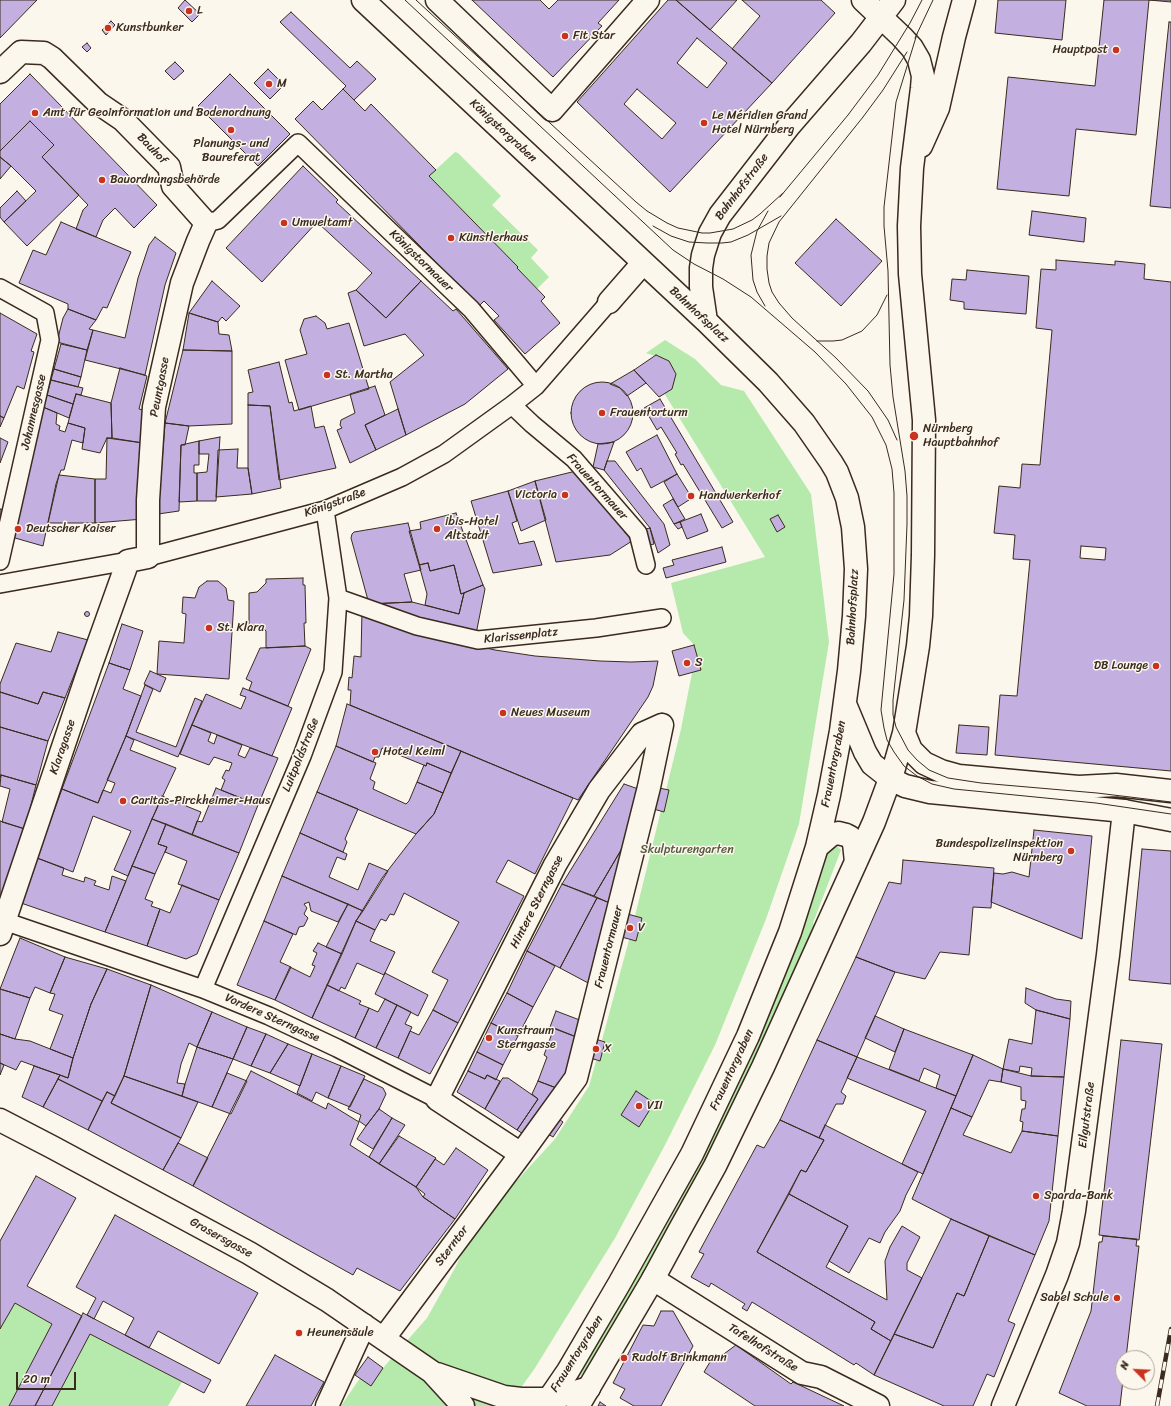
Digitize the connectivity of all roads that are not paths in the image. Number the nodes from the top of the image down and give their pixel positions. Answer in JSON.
{"nodes":[{"id":1,"x":363,"y":0,"type":"edge"},
{"id":2,"x":437,"y":0,"type":"edge"},
{"id":3,"x":648,"y":0,"type":"edge"},
{"id":4,"x":863,"y":0,"type":"edge"},
{"id":5,"x":964,"y":0,"type":"edge"},
{"id":6,"x":888,"y":9,"type":"edge"},
{"id":7,"x":0,"y":72,"type":"edge"},
{"id":8,"x":912,"y":168,"type":"junction"},
{"id":9,"x":206,"y":223,"type":"junction"},
{"id":10,"x":643,"y":263,"type":"junction"},
{"id":11,"x":0,"y":288,"type":"edge"},
{"id":12,"x":609,"y":302,"type":"joint"},
{"id":13,"x":706,"y":322,"type":"junction"},
{"id":14,"x":536,"y":386,"type":"junction"},
{"id":15,"x":512,"y":404,"type":"junction"},
{"id":16,"x":325,"y":510,"type":"junction"},
{"id":17,"x":138,"y":559,"type":"junction"},
{"id":18,"x":0,"y":561,"type":"edge"},
{"id":19,"x":646,"y":565,"type":"dead end"},
{"id":20,"x":0,"y":584,"type":"edge"},
{"id":21,"x":338,"y":598,"type":"junction"},
{"id":22,"x":662,"y":618,"type":"dead end"},
{"id":23,"x":845,"y":704,"type":"junction"},
{"id":24,"x":662,"y":725,"type":"joint"},
{"id":25,"x":904,"y":733,"type":"junction"},
{"id":26,"x":890,"y":779,"type":"junction"},
{"id":27,"x":1171,"y":791,"type":"edge"},
{"id":28,"x":1124,"y":811,"type":"junction"},
{"id":29,"x":1171,"y":820,"type":"edge"},
{"id":30,"x":817,"y":847,"type":"junction"},
{"id":31,"x":856,"y":862,"type":"junction"},
{"id":32,"x":2,"y":925,"type":"edge"},
{"id":33,"x":204,"y":989,"type":"junction"},
{"id":34,"x":437,"y":1099,"type":"junction"},
{"id":35,"x":0,"y":1120,"type":"edge"},
{"id":36,"x":521,"y":1154,"type":"junction"},
{"id":37,"x":653,"y":1279,"type":"junction"},
{"id":38,"x":364,"y":1325,"type":"junction"},
{"id":39,"x":384,"y":1338,"type":"junction"},
{"id":40,"x":432,"y":1372,"type":"junction"},
{"id":41,"x":589,"y":1388,"type":"junction"},
{"id":42,"x":547,"y":1402,"type":"edge"},
{"id":43,"x":327,"y":1406,"type":"edge"},
{"id":44,"x":463,"y":1406,"type":"edge"},
{"id":45,"x":578,"y":1406,"type":"edge"},
{"id":46,"x":878,"y":1406,"type":"edge"},
{"id":47,"x":1003,"y":1406,"type":"edge"}],
"edges":[{"from":1,"to":10,"type":"main road","name":"Königstorgraben"},
{"from":2,"to":3,"type":"main road"},
{"from":4,"to":6,"type":"main road"},
{"from":5,"to":8,"type":"main road"},
{"from":6,"to":8,"type":"main road"},
{"from":6,"to":13,"type":"main road","name":"Bahnhofstraße"},
{"from":7,"to":9,"type":"main road","name":"Bauhof"},
{"from":8,"to":25,"type":"main road"},
{"from":9,"to":14,"type":"street","name":"Königstormauer"},
{"from":9,"to":17,"type":"main road","name":"Peuntgasse"},
{"from":10,"to":12,"type":"main road"},
{"from":10,"to":13,"type":"main road","name":"Bahnhofsplatz"},
{"from":11,"to":18,"type":"street","name":"Johannesgasse"},
{"from":12,"to":14,"type":"street","name":"Königstraße"},
{"from":13,"to":23,"type":"main road","name":"Bahnhofsplatz"},
{"from":14,"to":15,"type":"street","name":"Königstraße"},
{"from":15,"to":16,"type":"street","name":"Königstraße"},
{"from":15,"to":19,"type":"street","name":"Frauentormauer"},
{"from":16,"to":17,"type":"street","name":"Königstraße"},
{"from":16,"to":21,"type":"street","name":"Luitpoldstraße"},
{"from":17,"to":20,"type":"street","name":"Königstraße"},
{"from":17,"to":32,"type":"main road","name":"Klaragasse"},
{"from":21,"to":22,"type":"street","name":"Klarissenplatz"},
{"from":21,"to":33,"type":"street","name":"Luitpoldstraße"},
{"from":23,"to":26,"type":"main road","name":"Bahnhofsplatz"},
{"from":23,"to":30,"type":"main road","name":"Frauentorgraben"},
{"from":24,"to":34,"type":"main road","name":"Hintere Sterngasse"},
{"from":24,"to":36,"type":"main road","name":"Frauentormauer"},
{"from":25,"to":26,"type":"main road"},
{"from":25,"to":27,"type":"main road"},
{"from":26,"to":28,"type":"main road","name":"Bahnhofsplatz"},
{"from":26,"to":31,"type":"main road"},
{"from":28,"to":29,"type":"main road","name":"Bahnhofsplatz"},
{"from":28,"to":47,"type":"main road","name":"Eilgutstraße"},
{"from":30,"to":31,"type":"main road"},
{"from":30,"to":42,"type":"main road","name":"Frauentorgraben"},
{"from":31,"to":37,"type":"main road"},
{"from":32,"to":33,"type":"street","name":"Vordere Sterngasse"},
{"from":33,"to":34,"type":"street","name":"Vordere Sterngasse"},
{"from":34,"to":36,"type":"main road","name":"Vordere Sterngasse"},
{"from":35,"to":38,"type":"main road","name":"Grasersgasse"},
{"from":36,"to":39,"type":"main road","name":"Sterntor"},
{"from":37,"to":41,"type":"main road"},
{"from":37,"to":46,"type":"main road","name":"Tafelhofstraße"},
{"from":38,"to":39,"type":"main road","name":"Grasersgasse"},
{"from":38,"to":43,"type":"main road"},
{"from":39,"to":40,"type":"main road","name":"Grasersgasse"},
{"from":40,"to":42,"type":"main road","name":"Grasersgasse"},
{"from":40,"to":44,"type":"main road","name":"Grasersgasse"},
{"from":41,"to":42,"type":"main road","name":"Grasersgasse"},
{"from":41,"to":45,"type":"main road"}]}
